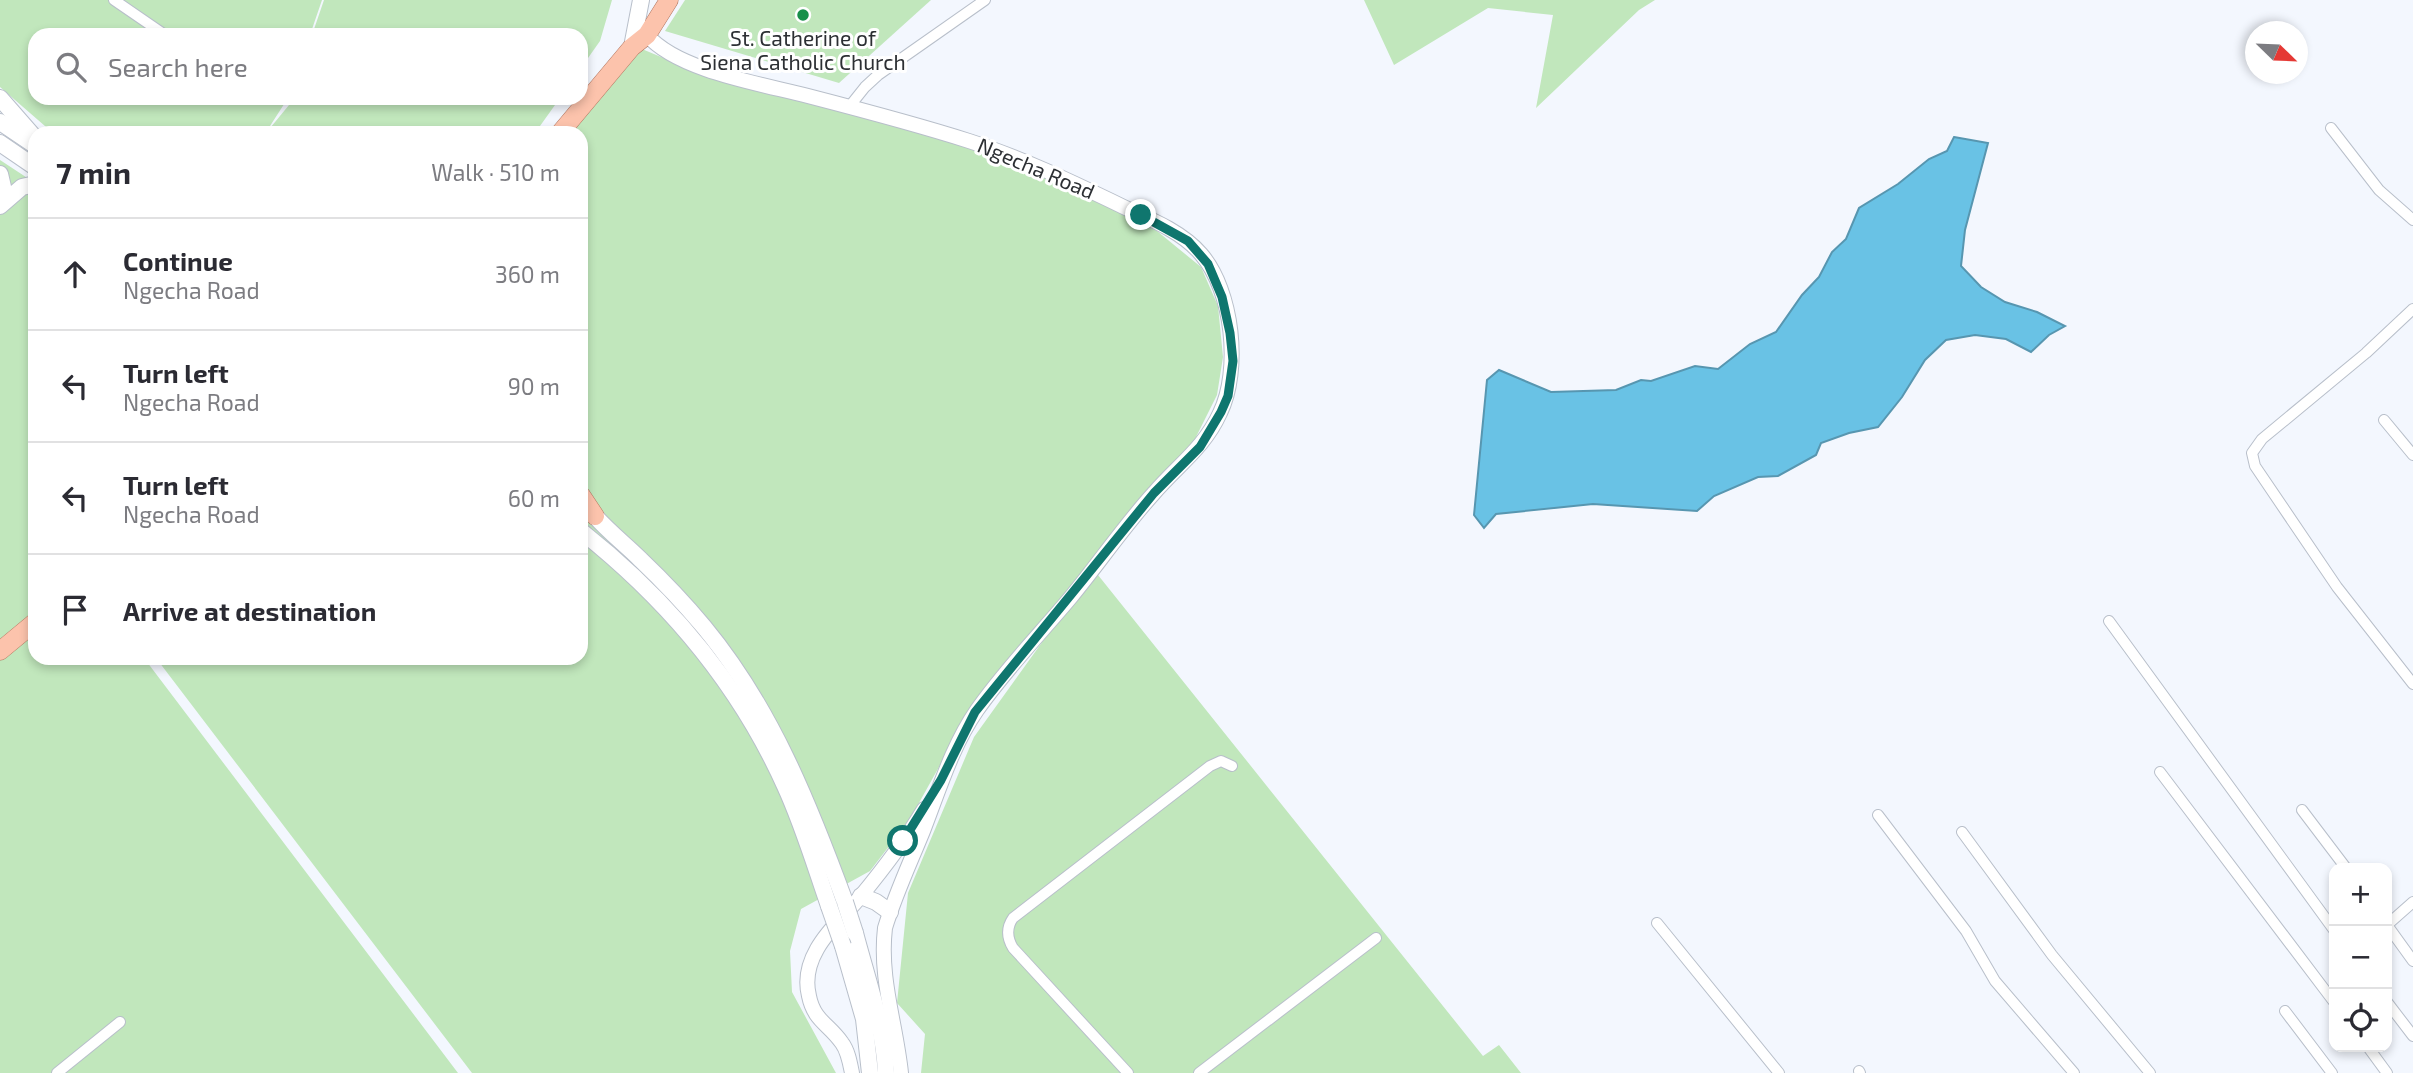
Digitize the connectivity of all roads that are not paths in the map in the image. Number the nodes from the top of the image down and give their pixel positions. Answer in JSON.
{"nodes":[{"id":1,"x":114,"y":0,"type":"edge"},
{"id":2,"x":641,"y":0,"type":"edge"},
{"id":3,"x":668,"y":0,"type":"edge"},
{"id":4,"x":985,"y":0,"type":"edge"},
{"id":5,"x":155,"y":28,"type":"edge"},
{"id":6,"x":647,"y":35,"type":"junction"},
{"id":7,"x":632,"y":47,"type":"junction"},
{"id":8,"x":0,"y":98,"type":"edge"},
{"id":9,"x":588,"y":99,"type":"edge"},
{"id":10,"x":583,"y":105,"type":"edge"},
{"id":11,"x":849,"y":107,"type":"junction"},
{"id":12,"x":0,"y":122,"type":"edge"},
{"id":13,"x":565,"y":126,"type":"edge"},
{"id":14,"x":2331,"y":128,"type":"dead end"},
{"id":15,"x":28,"y":130,"type":"edge"},
{"id":16,"x":28,"y":141,"type":"edge"},
{"id":17,"x":0,"y":143,"type":"edge"},
{"id":18,"x":28,"y":162,"type":"edge"},
{"id":19,"x":0,"y":174,"type":"edge"},
{"id":20,"x":28,"y":186,"type":"edge"},
{"id":21,"x":3,"y":203,"type":"edge"},
{"id":22,"x":2413,"y":220,"type":"edge"},
{"id":23,"x":2413,"y":309,"type":"edge"},
{"id":24,"x":2384,"y":420,"type":"dead end"},
{"id":25,"x":2413,"y":455,"type":"edge"},
{"id":26,"x":588,"y":512,"type":"edge"},
{"id":27,"x":588,"y":537,"type":"edge"},
{"id":28,"x":2109,"y":621,"type":"dead end"},
{"id":29,"x":28,"y":628,"type":"edge"},
{"id":30,"x":0,"y":651,"type":"edge"},
{"id":31,"x":2413,"y":684,"type":"edge"},
{"id":32,"x":1232,"y":766,"type":"dead end"},
{"id":33,"x":2160,"y":772,"type":"dead end"},
{"id":34,"x":941,"y":780,"type":"junction"},
{"id":35,"x":2302,"y":810,"type":"dead end"},
{"id":36,"x":1878,"y":815,"type":"dead end"},
{"id":37,"x":1962,"y":832,"type":"dead end"},
{"id":38,"x":2342,"y":863,"type":"edge"},
{"id":39,"x":861,"y":896,"type":"junction"},
{"id":40,"x":2413,"y":902,"type":"edge"},
{"id":41,"x":837,"y":904,"type":"junction"},
{"id":42,"x":890,"y":912,"type":"junction"},
{"id":43,"x":2392,"y":921,"type":"edge"},
{"id":44,"x":1657,"y":923,"type":"dead end"},
{"id":45,"x":2331,"y":926,"type":"edge"},
{"id":46,"x":2388,"y":926,"type":"edge"},
{"id":47,"x":1377,"y":938,"type":"dead end"},
{"id":48,"x":2413,"y":961,"type":"edge"},
{"id":49,"x":2329,"y":995,"type":"edge"},
{"id":50,"x":2392,"y":1009,"type":"edge"},
{"id":51,"x":2285,"y":1011,"type":"dead end"},
{"id":52,"x":121,"y":1022,"type":"dead end"},
{"id":53,"x":2413,"y":1036,"type":"edge"},
{"id":54,"x":2372,"y":1052,"type":"edge"},
{"id":55,"x":57,"y":1073,"type":"edge"},
{"id":56,"x":852,"y":1073,"type":"edge"},
{"id":57,"x":870,"y":1073,"type":"edge"},
{"id":58,"x":886,"y":1073,"type":"edge"},
{"id":59,"x":901,"y":1073,"type":"edge"},
{"id":60,"x":1128,"y":1073,"type":"edge"},
{"id":61,"x":1199,"y":1073,"type":"edge"},
{"id":62,"x":1779,"y":1073,"type":"edge"},
{"id":63,"x":2074,"y":1073,"type":"edge"},
{"id":64,"x":2150,"y":1073,"type":"edge"},
{"id":65,"x":2332,"y":1073,"type":"edge"},
{"id":66,"x":2387,"y":1073,"type":"edge"}],
"edges":[{"from":1,"to":5,"type":"street"},
{"from":2,"to":7,"type":"main road"},
{"from":3,"to":6,"type":"main road"},
{"from":4,"to":11,"type":"street"},
{"from":6,"to":7,"type":"main road"},
{"from":6,"to":11,"type":"street","name":"Ngecha Road"},
{"from":7,"to":9,"type":"main road"},
{"from":8,"to":15,"type":"main road"},
{"from":10,"to":13,"type":"main road"},
{"from":11,"to":34,"type":"street","name":"Ngecha Road"},
{"from":12,"to":16,"type":"main road"},
{"from":14,"to":22,"type":"street"},
{"from":17,"to":18,"type":"main road"},
{"from":19,"to":21,"type":"main road"},
{"from":20,"to":21,"type":"main road"},
{"from":23,"to":31,"type":"street"},
{"from":24,"to":25,"type":"street"},
{"from":26,"to":41,"type":"main road"},
{"from":27,"to":41,"type":"main road"},
{"from":28,"to":45,"type":"street"},
{"from":29,"to":30,"type":"main road"},
{"from":32,"to":60,"type":"street"},
{"from":33,"to":49,"type":"street"},
{"from":34,"to":39,"type":"street","name":"Ngecha Road"},
{"from":34,"to":42,"type":"street","name":"Ngecha Road"},
{"from":35,"to":38,"type":"street"},
{"from":36,"to":63,"type":"street"},
{"from":37,"to":64,"type":"street"},
{"from":39,"to":42,"type":"main road"},
{"from":39,"to":56,"type":"street","name":"Ngecha Road"},
{"from":40,"to":43,"type":"street"},
{"from":41,"to":57,"type":"main road","bridge":true},
{"from":41,"to":58,"type":"main road","bridge":true},
{"from":42,"to":59,"type":"street","name":"Ngecha Road"},
{"from":44,"to":62,"type":"street"},
{"from":46,"to":48,"type":"street"},
{"from":47,"to":61,"type":"street"},
{"from":50,"to":53,"type":"street"},
{"from":51,"to":65,"type":"street"},
{"from":52,"to":55,"type":"street"},
{"from":54,"to":66,"type":"street"}]}
